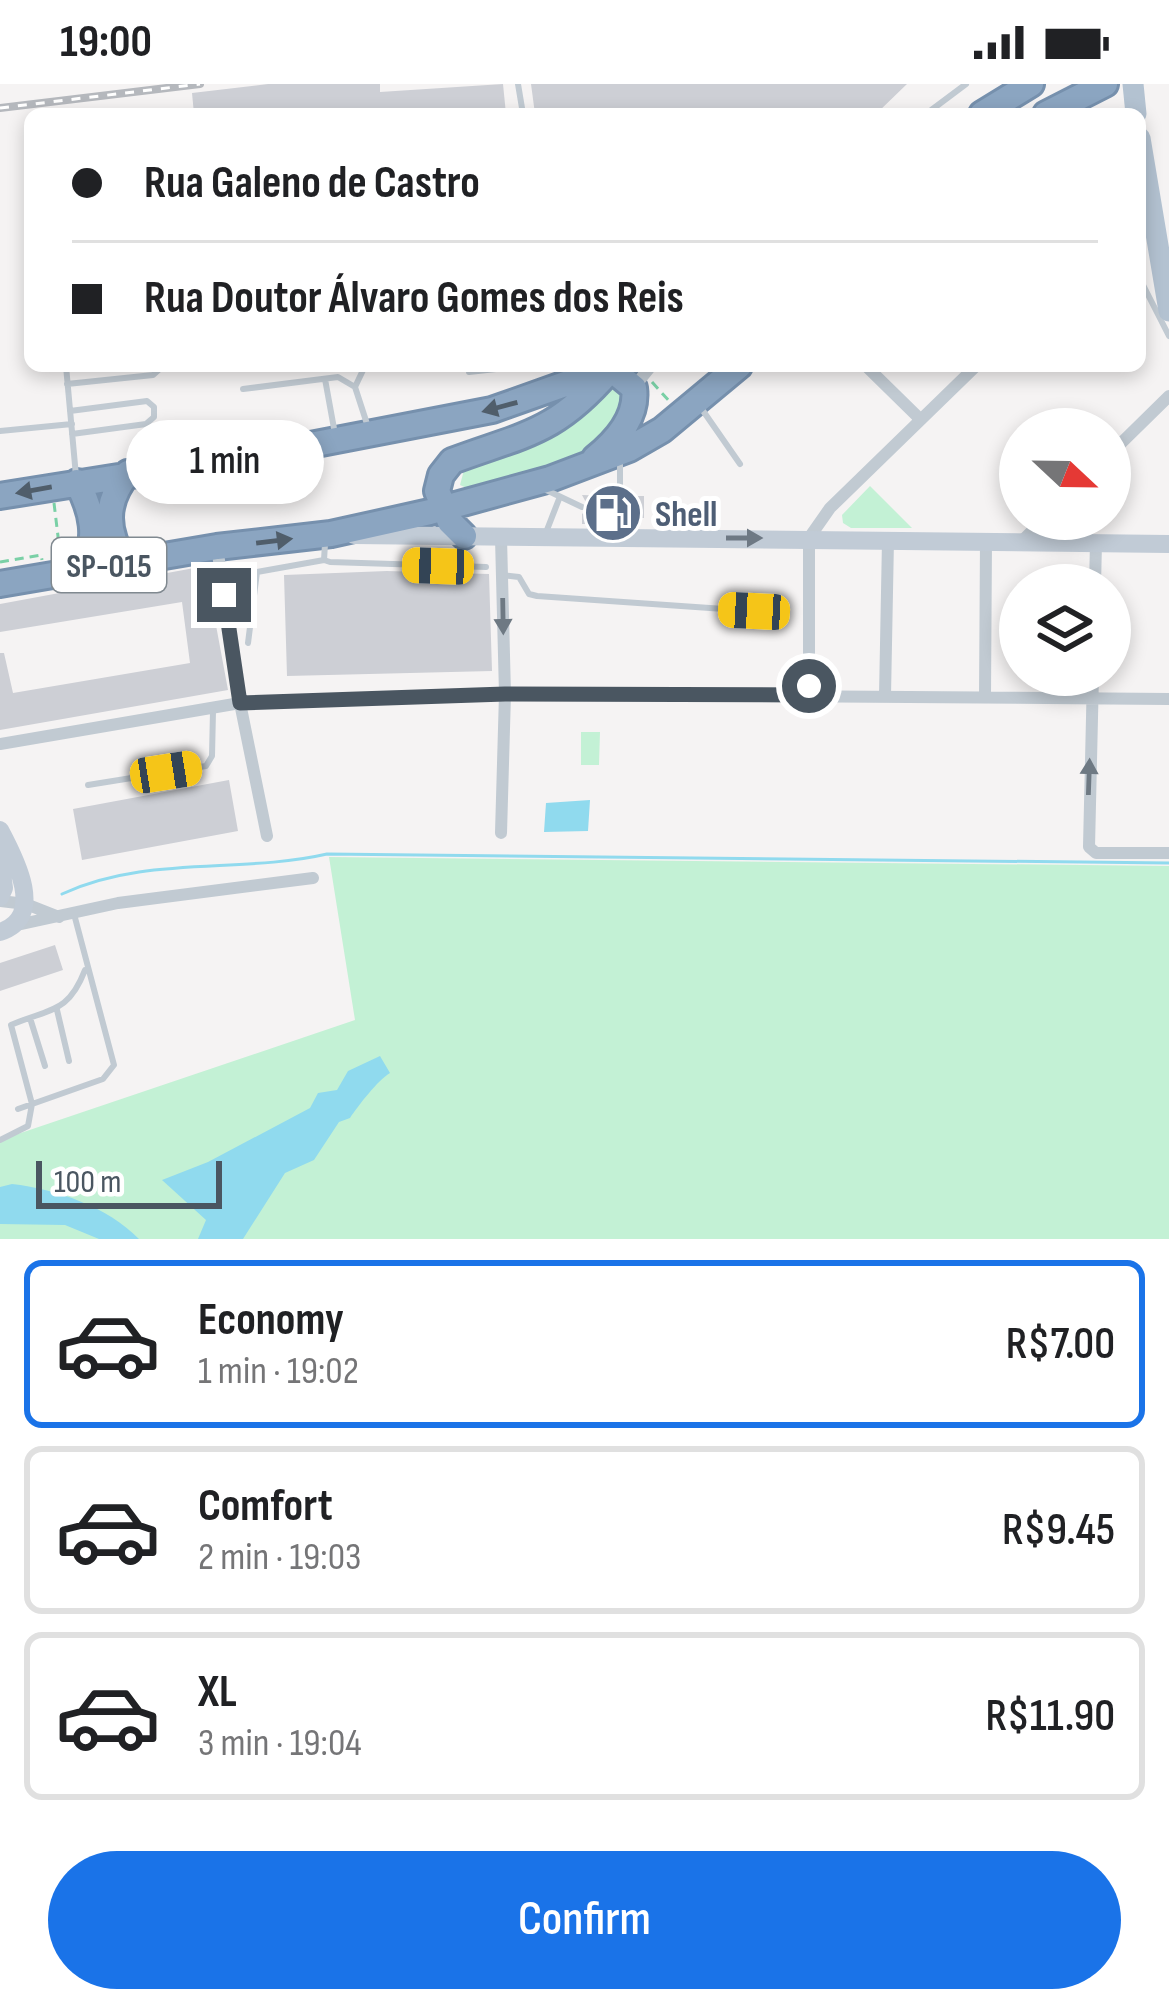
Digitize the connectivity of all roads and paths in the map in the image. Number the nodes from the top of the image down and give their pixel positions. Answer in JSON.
{"nodes":[{"id":1,"x":966,"y":84,"type":"edge"},
{"id":2,"x":1031,"y":84,"type":"edge"},
{"id":3,"x":1047,"y":84,"type":"edge"},
{"id":4,"x":1105,"y":84,"type":"edge"},
{"id":5,"x":934,"y":108,"type":"edge"},
{"id":6,"x":992,"y":108,"type":"edge"},
{"id":7,"x":1008,"y":108,"type":"edge"},
{"id":8,"x":1058,"y":108,"type":"edge"},
{"id":9,"x":1146,"y":212,"type":"edge"},
{"id":10,"x":1146,"y":215,"type":"edge"},
{"id":11,"x":1169,"y":247,"type":"edge"},
{"id":12,"x":1146,"y":291,"type":"edge"},
{"id":13,"x":1169,"y":311,"type":"edge"},
{"id":14,"x":1169,"y":336,"type":"edge"},
{"id":15,"x":66,"y":372,"type":"edge"},
{"id":16,"x":156,"y":372,"type":"edge"},
{"id":17,"x":362,"y":372,"type":"edge"},
{"id":18,"x":610,"y":372,"type":"edge"},
{"id":19,"x":732,"y":372,"type":"edge"},
{"id":20,"x":872,"y":372,"type":"edge"},
{"id":21,"x":969,"y":372,"type":"edge"},
{"id":22,"x":567,"y":376,"type":"edge"},
{"id":23,"x":643,"y":376,"type":"edge"},
{"id":24,"x":325,"y":379,"type":"junction"},
{"id":25,"x":67,"y":384,"type":"junction"},
{"id":26,"x":355,"y":387,"type":"junction"},
{"id":27,"x":243,"y":388,"type":"dead end"},
{"id":28,"x":1169,"y":396,"type":"edge"},
{"id":29,"x":689,"y":409,"type":"junction"},
{"id":30,"x":70,"y":410,"type":"junction"},
{"id":31,"x":919,"y":418,"type":"junction"},
{"id":32,"x":72,"y":429,"type":"junction"},
{"id":33,"x":0,"y":431,"type":"edge"},
{"id":34,"x":1131,"y":433,"type":"edge"},
{"id":35,"x":370,"y":434,"type":"junction"},
{"id":36,"x":336,"y":440,"type":"junction"},
{"id":37,"x":620,"y":452,"type":"junction"},
{"id":38,"x":740,"y":464,"type":"dead end"},
{"id":39,"x":584,"y":466,"type":"junction"},
{"id":40,"x":128,"y":473,"type":"junction"},
{"id":41,"x":534,"y":483,"type":"junction"},
{"id":42,"x":64,"y":485,"type":"junction"},
{"id":43,"x":0,"y":496,"type":"edge"},
{"id":44,"x":620,"y":496,"type":"dead end"},
{"id":45,"x":559,"y":499,"type":"junction"},
{"id":46,"x":582,"y":507,"type":"dead end"},
{"id":47,"x":443,"y":509,"type":"junction"},
{"id":48,"x":464,"y":536,"type":"junction"},
{"id":49,"x":501,"y":538,"type":"junction"},
{"id":50,"x":545,"y":538,"type":"junction"},
{"id":51,"x":809,"y":538,"type":"junction"},
{"id":52,"x":888,"y":540,"type":"junction"},
{"id":53,"x":986,"y":541,"type":"junction"},
{"id":54,"x":1021,"y":542,"type":"joint"},
{"id":55,"x":327,"y":543,"type":"junction"},
{"id":56,"x":1096,"y":543,"type":"junction"},
{"id":57,"x":1169,"y":544,"type":"edge"},
{"id":58,"x":218,"y":548,"type":"junction"},
{"id":59,"x":125,"y":563,"type":"junction"},
{"id":60,"x":1096,"y":564,"type":"edge"},
{"id":61,"x":486,"y":567,"type":"dead end"},
{"id":62,"x":73,"y":571,"type":"junction"},
{"id":63,"x":502,"y":575,"type":"junction"},
{"id":64,"x":0,"y":584,"type":"edge"},
{"id":65,"x":754,"y":611,"type":"dead end"},
{"id":66,"x":248,"y":643,"type":"dead end"},
{"id":67,"x":505,"y":694,"type":"junction"},
{"id":68,"x":809,"y":695,"type":"junction"},
{"id":69,"x":886,"y":696,"type":"junction"},
{"id":70,"x":986,"y":696,"type":"junction"},
{"id":71,"x":1092,"y":698,"type":"junction"},
{"id":72,"x":1169,"y":699,"type":"edge"},
{"id":73,"x":240,"y":703,"type":"junction"},
{"id":74,"x":213,"y":707,"type":"junction"},
{"id":75,"x":0,"y":744,"type":"edge"},
{"id":76,"x":88,"y":785,"type":"dead end"},
{"id":77,"x":0,"y":830,"type":"edge"},
{"id":78,"x":501,"y":832,"type":"dead end"},
{"id":79,"x":267,"y":836,"type":"dead end"},
{"id":80,"x":1169,"y":853,"type":"edge"},
{"id":81,"x":0,"y":859,"type":"edge"},
{"id":82,"x":313,"y":878,"type":"dead end"},
{"id":83,"x":0,"y":899,"type":"edge"},
{"id":84,"x":26,"y":904,"type":"junction"},
{"id":85,"x":67,"y":916,"type":"junction"},
{"id":86,"x":7,"y":928,"type":"edge"},
{"id":87,"x":86,"y":966,"type":"junction"},
{"id":88,"x":57,"y":1010,"type":"junction"},
{"id":89,"x":31,"y":1018,"type":"junction"},
{"id":90,"x":69,"y":1061,"type":"dead end"},
{"id":91,"x":45,"y":1066,"type":"dead end"},
{"id":92,"x":32,"y":1104,"type":"junction"},
{"id":93,"x":18,"y":1109,"type":"dead end"},
{"id":94,"x":0,"y":1141,"type":"edge"}],
"edges":[{"from":1,"to":5,"type":"lane"},
{"from":2,"to":6,"type":"highway"},
{"from":3,"to":7,"type":"street"},
{"from":4,"to":8,"type":"highway"},
{"from":9,"to":11,"type":"lane"},
{"from":10,"to":13,"type":"main road"},
{"from":12,"to":14,"type":"lane"},
{"from":15,"to":25,"type":"lane"},
{"from":16,"to":25,"type":"lane"},
{"from":17,"to":26,"type":"lane"},
{"from":18,"to":47,"type":"highway"},
{"from":19,"to":29,"type":"highway","number":"SP-015"},
{"from":20,"to":31,"type":"street"},
{"from":21,"to":31,"type":"street"},
{"from":22,"to":35,"type":"highway","number":"SP-015","one_way":true},
{"from":23,"to":29,"type":"path"},
{"from":23,"to":39,"type":"highway"},
{"from":24,"to":26,"type":"lane"},
{"from":24,"to":27,"type":"lane"},
{"from":24,"to":36,"type":"lane"},
{"from":25,"to":30,"type":"lane"},
{"from":26,"to":35,"type":"lane"},
{"from":28,"to":34,"type":"street"},
{"from":29,"to":37,"type":"highway","number":"SP-015"},
{"from":29,"to":38,"type":"lane"},
{"from":30,"to":32,"type":"lane"},
{"from":30,"to":32,"type":"lane"},
{"from":31,"to":51,"type":"street"},
{"from":32,"to":33,"type":"lane"},
{"from":32,"to":42,"type":"lane"},
{"from":35,"to":36,"type":"highway","number":"SP-015"},
{"from":36,"to":40,"type":"highway","number":"SP-015"},
{"from":37,"to":39,"type":"highway","number":"SP-015"},
{"from":37,"to":44,"type":"lane"},
{"from":39,"to":41,"type":"highway","number":"SP-015"},
{"from":40,"to":42,"type":"highway","number":"SP-015"},
{"from":40,"to":59,"type":"highway"},
{"from":41,"to":45,"type":"lane"},
{"from":41,"to":47,"type":"highway","number":"SP-015"},
{"from":42,"to":43,"type":"highway","number":"SP-015","one_way":true},
{"from":42,"to":62,"type":"path"},
{"from":42,"to":62,"type":"highway"},
{"from":45,"to":46,"type":"lane"},
{"from":45,"to":50,"type":"lane"},
{"from":47,"to":48,"type":"highway"},
{"from":47,"to":55,"type":"highway","number":"SP-015"},
{"from":48,"to":49,"type":"street"},
{"from":48,"to":55,"type":"street"},
{"from":49,"to":50,"type":"street"},
{"from":49,"to":63,"type":"street"},
{"from":50,"to":51,"type":"street","one_way":true},
{"from":51,"to":52,"type":"street"},
{"from":51,"to":68,"type":"street"},
{"from":52,"to":53,"type":"street"},
{"from":52,"to":69,"type":"street"},
{"from":53,"to":54,"type":"street"},
{"from":53,"to":70,"type":"street"},
{"from":54,"to":56,"type":"street"},
{"from":58,"to":55,"type":"highway","number":"SP-015","one_way":true},
{"from":55,"to":61,"type":"lane"},
{"from":55,"to":66,"type":"lane"},
{"from":56,"to":57,"type":"street"},
{"from":56,"to":60,"type":"street"},
{"from":58,"to":59,"type":"highway","number":"SP-015"},
{"from":58,"to":73,"type":"street"},
{"from":59,"to":62,"type":"highway","number":"SP-015"},
{"from":62,"to":64,"type":"highway","number":"SP-015"},
{"from":63,"to":65,"type":"lane"},
{"from":63,"to":67,"type":"street","one_way":true},
{"from":67,"to":68,"type":"street"},
{"from":67,"to":73,"type":"street"},
{"from":67,"to":78,"type":"street"},
{"from":68,"to":69,"type":"street"},
{"from":69,"to":70,"type":"street"},
{"from":70,"to":71,"type":"street"},
{"from":71,"to":72,"type":"street"},
{"from":80,"to":71,"type":"street","one_way":true},
{"from":73,"to":74,"type":"street"},
{"from":73,"to":79,"type":"street"},
{"from":74,"to":75,"type":"street"},
{"from":74,"to":76,"type":"lane"},
{"from":77,"to":84,"type":"street"},
{"from":81,"to":83,"type":"street"},
{"from":82,"to":85,"type":"street"},
{"from":83,"to":84,"type":"street"},
{"from":84,"to":85,"type":"street"},
{"from":84,"to":86,"type":"street"},
{"from":85,"to":86,"type":"street"},
{"from":85,"to":87,"type":"lane"},
{"from":87,"to":88,"type":"lane"},
{"from":87,"to":92,"type":"lane"},
{"from":88,"to":89,"type":"lane"},
{"from":88,"to":90,"type":"lane"},
{"from":89,"to":91,"type":"lane"},
{"from":89,"to":92,"type":"lane"},
{"from":92,"to":93,"type":"lane"},
{"from":92,"to":94,"type":"lane"}]}
